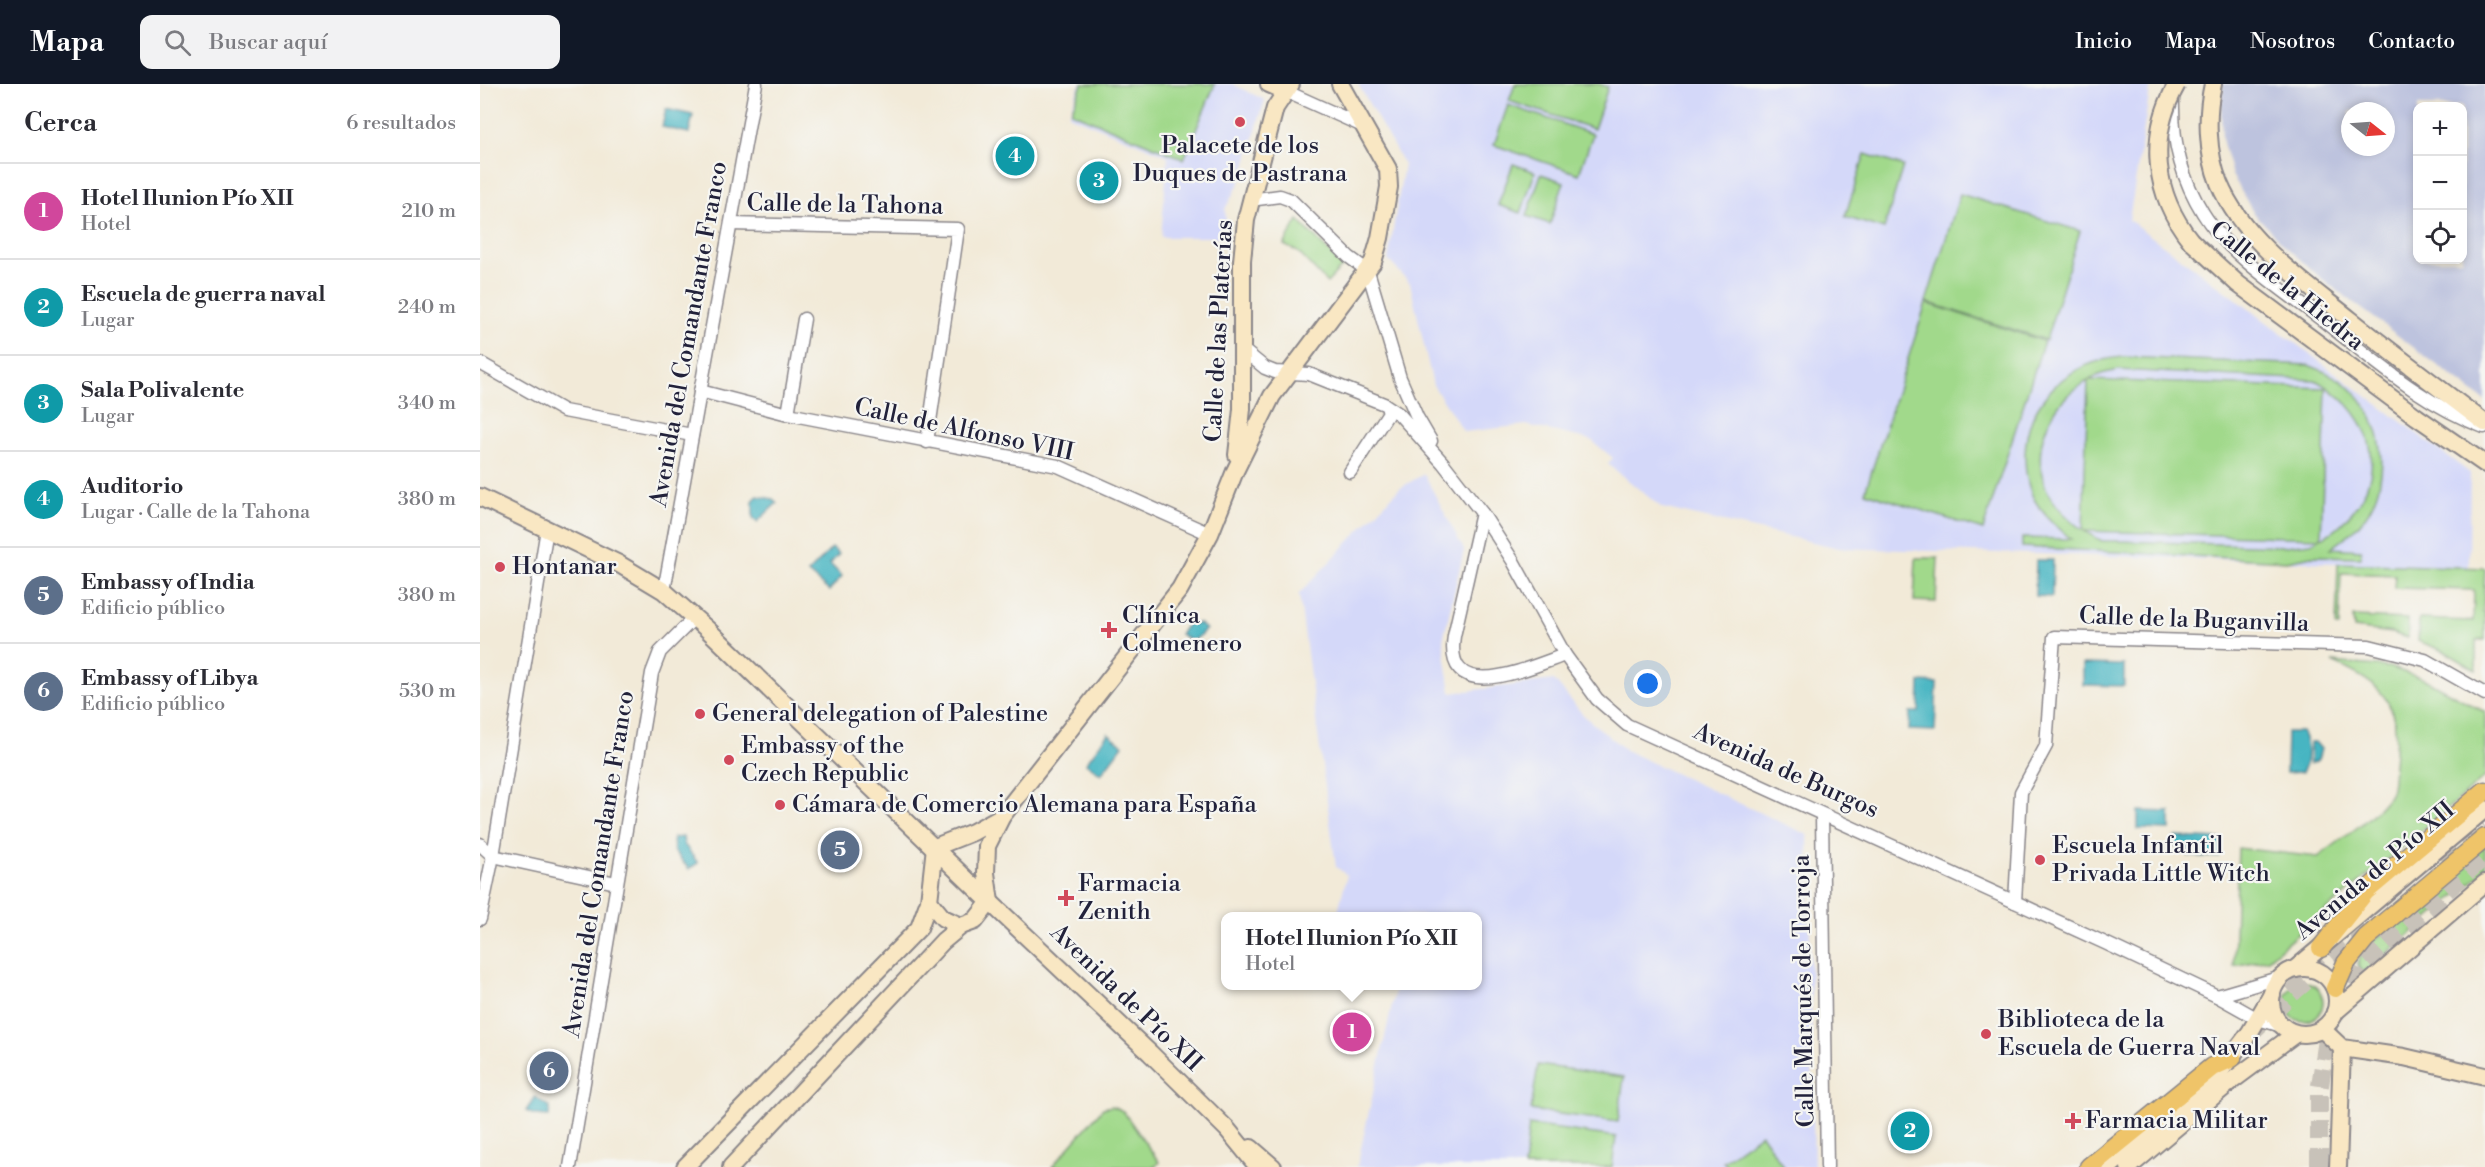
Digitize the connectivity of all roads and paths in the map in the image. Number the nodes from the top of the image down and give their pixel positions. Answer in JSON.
{"nodes":[{"id":1,"x":756,"y":84,"type":"edge"},
{"id":2,"x":1269,"y":84,"type":"edge"},
{"id":3,"x":1340,"y":84,"type":"edge"},
{"id":4,"x":2175,"y":84,"type":"edge"},
{"id":5,"x":2213,"y":84,"type":"edge"},
{"id":6,"x":1288,"y":88,"type":"edge"},
{"id":7,"x":1365,"y":127,"type":"junction"},
{"id":8,"x":1250,"y":200,"type":"junction"},
{"id":9,"x":731,"y":224,"type":"junction"},
{"id":10,"x":1368,"y":271,"type":"junction"},
{"id":11,"x":804,"y":319,"type":"dead end"},
{"id":12,"x":1243,"y":350,"type":"junction"},
{"id":13,"x":480,"y":363,"type":"edge"},
{"id":14,"x":1287,"y":373,"type":"junction"},
{"id":15,"x":700,"y":391,"type":"junction"},
{"id":16,"x":1391,"y":409,"type":"junction"},
{"id":17,"x":788,"y":414,"type":"junction"},
{"id":18,"x":2485,"y":425,"type":"edge"},
{"id":19,"x":692,"y":435,"type":"junction"},
{"id":20,"x":927,"y":442,"type":"junction"},
{"id":21,"x":1443,"y":463,"type":"junction"},
{"id":22,"x":2485,"y":464,"type":"edge"},
{"id":23,"x":1235,"y":471,"type":"junction"},
{"id":24,"x":1350,"y":472,"type":"dead end"},
{"id":25,"x":480,"y":497,"type":"edge"},
{"id":26,"x":1482,"y":513,"type":"junction"},
{"id":27,"x":547,"y":530,"type":"junction"},
{"id":28,"x":1210,"y":534,"type":"junction"},
{"id":29,"x":664,"y":591,"type":"junction"},
{"id":30,"x":694,"y":618,"type":"junction"},
{"id":31,"x":1565,"y":655,"type":"junction"},
{"id":32,"x":2485,"y":694,"type":"edge"},
{"id":33,"x":2485,"y":791,"type":"edge"},
{"id":34,"x":2485,"y":809,"type":"edge"},
{"id":35,"x":1822,"y":815,"type":"junction"},
{"id":36,"x":1002,"y":816,"type":"junction"},
{"id":37,"x":973,"y":832,"type":"junction"},
{"id":38,"x":2485,"y":838,"type":"edge"},
{"id":39,"x":480,"y":844,"type":"edge"},
{"id":40,"x":987,"y":846,"type":"junction"},
{"id":41,"x":935,"y":847,"type":"junction"},
{"id":42,"x":493,"y":856,"type":"junction"},
{"id":43,"x":616,"y":883,"type":"junction"},
{"id":44,"x":2485,"y":883,"type":"edge"},
{"id":45,"x":929,"y":901,"type":"junction"},
{"id":46,"x":990,"y":902,"type":"junction"},
{"id":47,"x":2016,"y":902,"type":"junction"},
{"id":48,"x":480,"y":919,"type":"edge"},
{"id":49,"x":961,"y":926,"type":"junction"},
{"id":50,"x":2321,"y":948,"type":"junction"},
{"id":51,"x":2288,"y":973,"type":"junction"},
{"id":52,"x":2335,"y":988,"type":"junction"},
{"id":53,"x":2272,"y":994,"type":"junction"},
{"id":54,"x":2217,"y":996,"type":"junction"},
{"id":55,"x":2335,"y":1012,"type":"junction"},
{"id":56,"x":2258,"y":1019,"type":"junction"},
{"id":57,"x":2322,"y":1029,"type":"junction"},
{"id":58,"x":2289,"y":1030,"type":"junction"},
{"id":59,"x":2342,"y":1048,"type":"junction"},
{"id":60,"x":2234,"y":1055,"type":"junction"},
{"id":61,"x":2485,"y":1076,"type":"edge"},
{"id":62,"x":1227,"y":1129,"type":"junction"},
{"id":63,"x":570,"y":1167,"type":"edge"},
{"id":64,"x":686,"y":1167,"type":"edge"},
{"id":65,"x":730,"y":1167,"type":"edge"},
{"id":66,"x":1258,"y":1167,"type":"edge"},
{"id":67,"x":1273,"y":1167,"type":"edge"},
{"id":68,"x":1827,"y":1167,"type":"edge"},
{"id":69,"x":2089,"y":1167,"type":"edge"},
{"id":70,"x":2109,"y":1167,"type":"edge"},
{"id":71,"x":2129,"y":1167,"type":"edge"},
{"id":72,"x":2338,"y":1167,"type":"edge"}],
"edges":[{"from":1,"to":9,"type":"street","name":"Avenida del Comandante Franco"},
{"from":2,"to":6,"type":"main road"},
{"from":3,"to":7,"type":"main road"},
{"from":4,"to":18,"type":"street","name":"Calle de la Hiedra"},
{"from":4,"to":22,"type":"main road","name":"Calle de la Hiedra","bridge":true},
{"from":5,"to":18,"type":"main road","name":"Calle de la Hiedra"},
{"from":6,"to":7,"type":"street"},
{"from":6,"to":8,"type":"main road","name":"Calle de las Platerías"},
{"from":7,"to":10,"type":"main road"},
{"from":8,"to":10,"type":"street"},
{"from":8,"to":12,"type":"main road","name":"Calle de las Platerías"},
{"from":9,"to":15,"type":"street","name":"Avenida del Comandante Franco"},
{"from":9,"to":20,"type":"street","name":"Calle de la Tahona"},
{"from":10,"to":14,"type":"main road"},
{"from":10,"to":21,"type":"street"},
{"from":11,"to":17,"type":"street"},
{"from":12,"to":14,"type":"street"},
{"from":12,"to":23,"type":"main road","name":"Calle de las Platerías"},
{"from":13,"to":19,"type":"street"},
{"from":14,"to":16,"type":"street"},
{"from":14,"to":23,"type":"main road"},
{"from":15,"to":17,"type":"street","name":"Calle de Alfonso VIII"},
{"from":15,"to":19,"type":"street","name":"Avenida del Comandante Franco"},
{"from":16,"to":21,"type":"street"},
{"from":16,"to":24,"type":"street"},
{"from":17,"to":20,"type":"street","name":"Calle de Alfonso VIII"},
{"from":19,"to":29,"type":"street","name":"Avenida del Comandante Franco"},
{"from":20,"to":28,"type":"street","name":"Calle de Alfonso VIII"},
{"from":21,"to":26,"type":"street","name":"Avenida de Burgos"},
{"from":23,"to":28,"type":"main road"},
{"from":25,"to":27,"type":"main road","name":"Avenida de Pío XII"},
{"from":26,"to":31,"type":"street","name":"Avenida de Burgos"},
{"from":26,"to":31,"type":"street"},
{"from":27,"to":29,"type":"main road","name":"Avenida de Pío XII"},
{"from":27,"to":42,"type":"street"},
{"from":28,"to":36,"type":"main road"},
{"from":29,"to":30,"type":"main road","name":"Avenida de Pío XII"},
{"from":30,"to":41,"type":"main road","name":"Avenida de Pío XII"},
{"from":30,"to":43,"type":"street","name":"Avenida del Comandante Franco"},
{"from":31,"to":35,"type":"street","name":"Avenida de Burgos"},
{"from":32,"to":47,"type":"street","name":"Calle de la Buganvilla"},
{"from":33,"to":50,"type":"main road"},
{"from":34,"to":50,"type":"main road","name":"Avenida de Pío XII"},
{"from":35,"to":47,"type":"street","name":"Avenida de Burgos"},
{"from":35,"to":68,"type":"street","name":"Calle Marqués de Torroja"},
{"from":36,"to":37,"type":"main road"},
{"from":36,"to":40,"type":"main road"},
{"from":37,"to":40,"type":"main road"},
{"from":37,"to":41,"type":"main road"},
{"from":38,"to":52,"type":"main road"},
{"from":39,"to":42,"type":"street"},
{"from":40,"to":46,"type":"main road"},
{"from":41,"to":45,"type":"main road"},
{"from":41,"to":46,"type":"main road","name":"Avenida de Pío XII"},
{"from":42,"to":43,"type":"street"},
{"from":42,"to":48,"type":"street"},
{"from":43,"to":63,"type":"street","name":"Avenida del Comandante Franco"},
{"from":44,"to":55,"type":"main road"},
{"from":45,"to":49,"type":"main road"},
{"from":45,"to":64,"type":"main road"},
{"from":46,"to":49,"type":"main road"},
{"from":46,"to":62,"type":"main road","name":"Avenida de Pío XII"},
{"from":47,"to":54,"type":"street","name":"Avenida de Burgos"},
{"from":49,"to":65,"type":"main road"},
{"from":50,"to":51,"type":"main road","name":"Avenida de Pío XII"},
{"from":51,"to":52,"type":"main road"},
{"from":51,"to":53,"type":"main road"},
{"from":51,"to":54,"type":"street"},
{"from":52,"to":55,"type":"main road"},
{"from":53,"to":56,"type":"main road"},
{"from":53,"to":58,"type":"main road"},
{"from":54,"to":56,"type":"street","name":"Avenida de Burgos"},
{"from":55,"to":57,"type":"main road"},
{"from":56,"to":58,"type":"street","name":"Avenida de Burgos"},
{"from":56,"to":60,"type":"main road"},
{"from":57,"to":58,"type":"main road","name":"Avenida de Burgos"},
{"from":57,"to":59,"type":"main road"},
{"from":58,"to":71,"type":"main road"},
{"from":59,"to":61,"type":"main road"},
{"from":59,"to":72,"type":"main road"},
{"from":60,"to":69,"type":"main road"},
{"from":60,"to":70,"type":"main road"},
{"from":62,"to":66,"type":"main road","name":"Avenida de Pío XII"},
{"from":62,"to":67,"type":"main road","name":"Avenida de Pío XII"}]}
